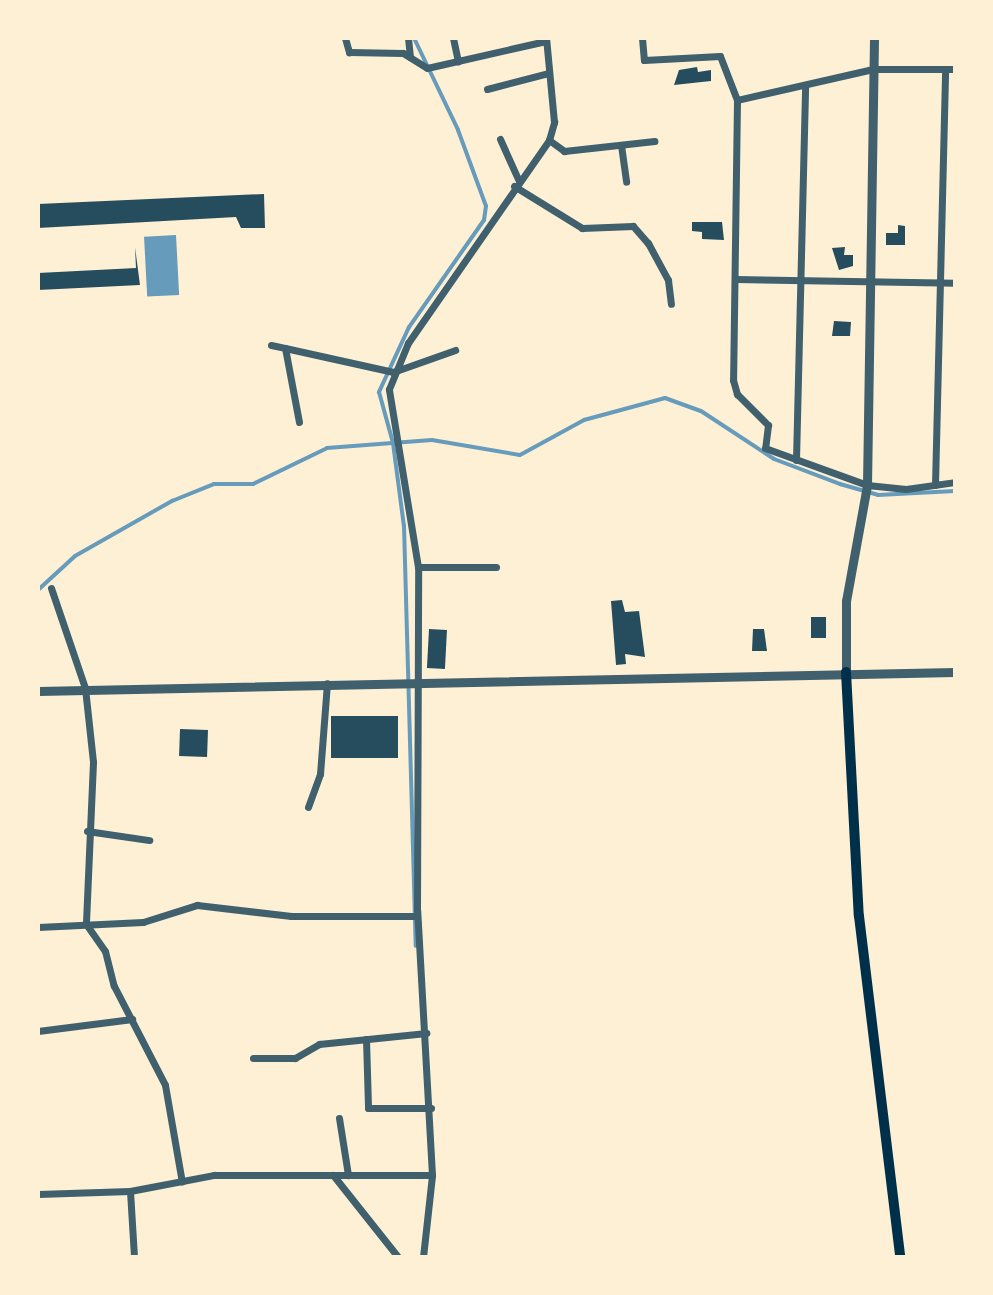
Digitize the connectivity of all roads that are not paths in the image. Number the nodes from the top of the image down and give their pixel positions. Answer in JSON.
{"nodes":[{"id":1,"x":345,"y":38,"type":"edge"},
{"id":2,"x":408,"y":38,"type":"edge"},
{"id":3,"x":453,"y":38,"type":"edge"},
{"id":4,"x":642,"y":38,"type":"edge"},
{"id":5,"x":874,"y":38,"type":"edge"},
{"id":6,"x":546,"y":39,"type":"edge"},
{"id":7,"x":410,"y":57,"type":"junction"},
{"id":8,"x":458,"y":61,"type":"junction"},
{"id":9,"x":873,"y":69,"type":"junction"},
{"id":10,"x":945,"y":69,"type":"junction"},
{"id":11,"x":955,"y":69,"type":"edge"},
{"id":12,"x":549,"y":73,"type":"junction"},
{"id":13,"x":805,"y":85,"type":"junction"},
{"id":14,"x":487,"y":89,"type":"dead end"},
{"id":15,"x":737,"y":100,"type":"junction"},
{"id":16,"x":500,"y":139,"type":"dead end"},
{"id":17,"x":549,"y":140,"type":"junction"},
{"id":18,"x":654,"y":141,"type":"dead end"},
{"id":19,"x":621,"y":145,"type":"junction"},
{"id":20,"x":516,"y":182,"type":"junction"},
{"id":21,"x":626,"y":182,"type":"dead end"},
{"id":22,"x":803,"y":278,"type":"junction"},
{"id":23,"x":735,"y":279,"type":"junction"},
{"id":24,"x":870,"y":282,"type":"junction"},
{"id":25,"x":940,"y":283,"type":"junction"},
{"id":26,"x":955,"y":283,"type":"edge"},
{"id":27,"x":671,"y":304,"type":"dead end"},
{"id":28,"x":271,"y":345,"type":"dead end"},
{"id":29,"x":285,"y":348,"type":"junction"},
{"id":30,"x":455,"y":350,"type":"dead end"},
{"id":31,"x":393,"y":372,"type":"junction"},
{"id":32,"x":299,"y":422,"type":"dead end"},
{"id":33,"x":796,"y":460,"type":"junction"},
{"id":34,"x":955,"y":482,"type":"edge"},
{"id":35,"x":867,"y":485,"type":"junction"},
{"id":36,"x":935,"y":485,"type":"junction"},
{"id":37,"x":418,"y":567,"type":"junction"},
{"id":38,"x":496,"y":567,"type":"dead end"},
{"id":39,"x":51,"y":588,"type":"dead end"},
{"id":40,"x":846,"y":672,"type":"junction"},
{"id":41,"x":955,"y":672,"type":"edge"},
{"id":42,"x":421,"y":681,"type":"junction"},
{"id":43,"x":327,"y":683,"type":"junction"},
{"id":44,"x":85,"y":688,"type":"junction"},
{"id":45,"x":38,"y":691,"type":"edge"},
{"id":46,"x":308,"y":807,"type":"dead end"},
{"id":47,"x":87,"y":831,"type":"junction"},
{"id":48,"x":149,"y":840,"type":"dead end"},
{"id":49,"x":417,"y":916,"type":"junction"},
{"id":50,"x":86,"y":924,"type":"junction"},
{"id":51,"x":38,"y":927,"type":"edge"},
{"id":52,"x":132,"y":1019,"type":"junction"},
{"id":53,"x":38,"y":1031,"type":"edge"},
{"id":54,"x":426,"y":1033,"type":"junction"},
{"id":55,"x":366,"y":1039,"type":"junction"},
{"id":56,"x":253,"y":1058,"type":"dead end"},
{"id":57,"x":431,"y":1108,"type":"junction"},
{"id":58,"x":339,"y":1118,"type":"dead end"},
{"id":59,"x":333,"y":1175,"type":"junction"},
{"id":60,"x":348,"y":1175,"type":"junction"},
{"id":61,"x":432,"y":1175,"type":"junction"},
{"id":62,"x":182,"y":1182,"type":"junction"},
{"id":63,"x":130,"y":1191,"type":"junction"},
{"id":64,"x":38,"y":1194,"type":"edge"},
{"id":65,"x":134,"y":1257,"type":"edge"},
{"id":66,"x":398,"y":1257,"type":"edge"},
{"id":67,"x":423,"y":1257,"type":"edge"},
{"id":68,"x":900,"y":1257,"type":"edge"}],
"edges":[{"from":1,"to":7,"type":"street"},
{"from":2,"to":7,"type":"street"},
{"from":3,"to":8,"type":"street"},
{"from":4,"to":15,"type":"street"},
{"from":5,"to":9,"type":"street"},
{"from":6,"to":8,"type":"street"},
{"from":6,"to":12,"type":"street"},
{"from":7,"to":8,"type":"street"},
{"from":9,"to":10,"type":"street"},
{"from":9,"to":13,"type":"street"},
{"from":9,"to":24,"type":"street"},
{"from":10,"to":11,"type":"street"},
{"from":10,"to":25,"type":"street"},
{"from":12,"to":14,"type":"street"},
{"from":12,"to":17,"type":"street"},
{"from":13,"to":15,"type":"street"},
{"from":13,"to":22,"type":"street"},
{"from":15,"to":23,"type":"street"},
{"from":16,"to":20,"type":"street"},
{"from":17,"to":19,"type":"street"},
{"from":17,"to":20,"type":"street"},
{"from":18,"to":19,"type":"street"},
{"from":19,"to":21,"type":"street"},
{"from":20,"to":27,"type":"street"},
{"from":20,"to":31,"type":"street"},
{"from":22,"to":23,"type":"street"},
{"from":22,"to":24,"type":"street"},
{"from":22,"to":33,"type":"street"},
{"from":23,"to":33,"type":"street"},
{"from":24,"to":25,"type":"street"},
{"from":24,"to":35,"type":"street"},
{"from":25,"to":26,"type":"street"},
{"from":25,"to":36,"type":"street"},
{"from":28,"to":29,"type":"street"},
{"from":29,"to":31,"type":"street"},
{"from":29,"to":32,"type":"street"},
{"from":30,"to":31,"type":"street"},
{"from":31,"to":37,"type":"street"},
{"from":33,"to":35,"type":"street"},
{"from":34,"to":36,"type":"street"},
{"from":35,"to":36,"type":"street"},
{"from":35,"to":40,"type":"street"},
{"from":37,"to":38,"type":"street"},
{"from":37,"to":42,"type":"street"},
{"from":39,"to":44,"type":"street"},
{"from":40,"to":41,"type":"street"},
{"from":40,"to":42,"type":"street"},
{"from":40,"to":68,"type":"main road"},
{"from":42,"to":43,"type":"street"},
{"from":42,"to":49,"type":"street"},
{"from":43,"to":44,"type":"street"},
{"from":43,"to":46,"type":"street"},
{"from":44,"to":45,"type":"street"},
{"from":44,"to":47,"type":"street"},
{"from":47,"to":48,"type":"street"},
{"from":47,"to":50,"type":"street"},
{"from":49,"to":50,"type":"street"},
{"from":49,"to":54,"type":"street"},
{"from":50,"to":51,"type":"street"},
{"from":50,"to":52,"type":"street"},
{"from":52,"to":53,"type":"street"},
{"from":52,"to":62,"type":"street"},
{"from":54,"to":55,"type":"street"},
{"from":54,"to":57,"type":"street"},
{"from":55,"to":56,"type":"street"},
{"from":55,"to":57,"type":"street"},
{"from":57,"to":61,"type":"street"},
{"from":58,"to":60,"type":"street"},
{"from":59,"to":60,"type":"street"},
{"from":59,"to":62,"type":"street"},
{"from":59,"to":66,"type":"street"},
{"from":60,"to":61,"type":"street"},
{"from":61,"to":67,"type":"street"},
{"from":62,"to":63,"type":"street"},
{"from":63,"to":64,"type":"street"},
{"from":63,"to":65,"type":"street"}]}
